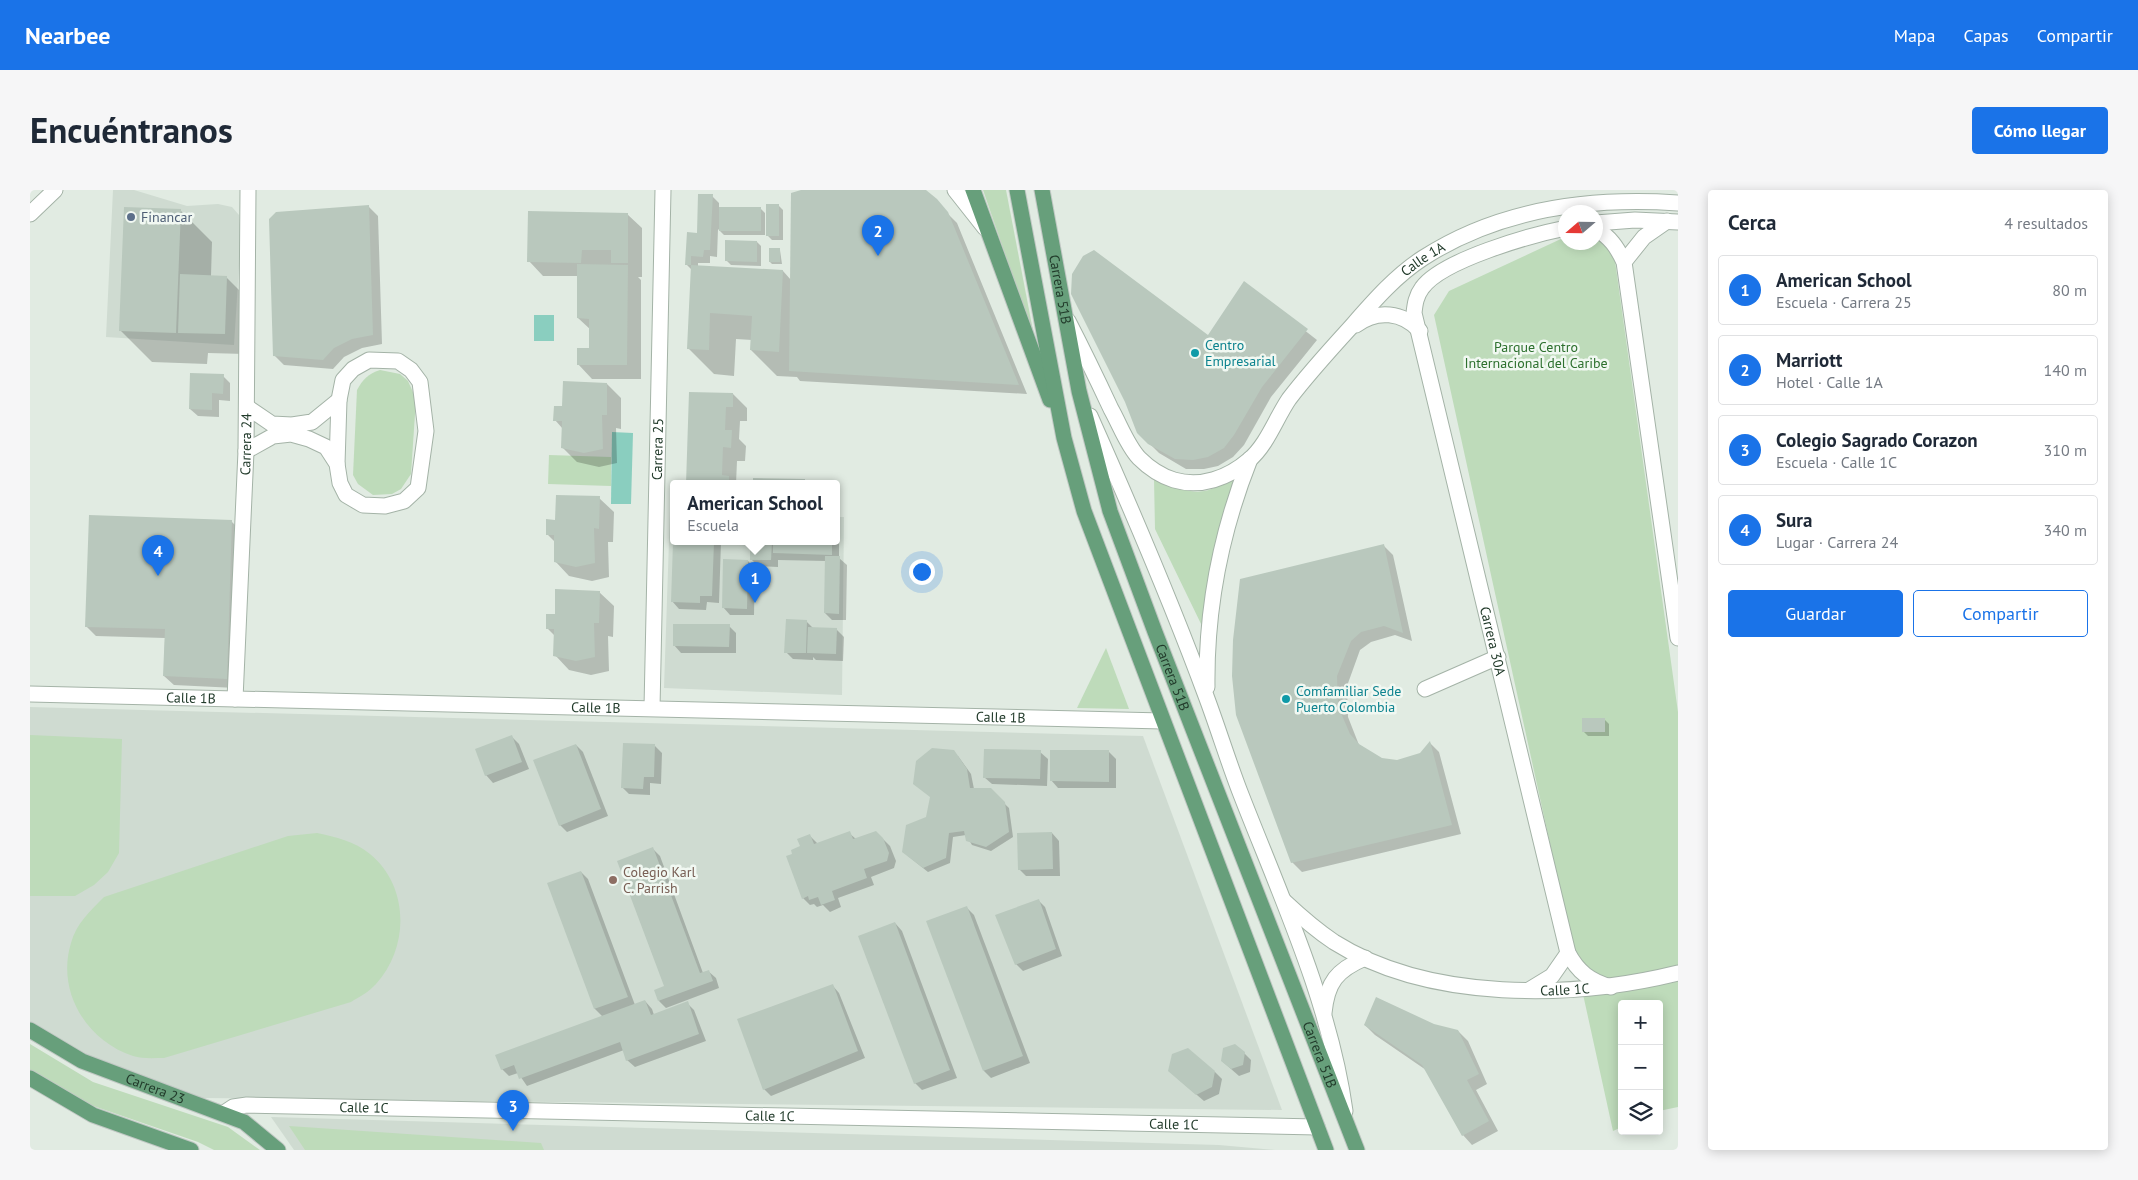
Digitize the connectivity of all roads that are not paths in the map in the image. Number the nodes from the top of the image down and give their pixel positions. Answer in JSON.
{"nodes":[{"id":1,"x":55,"y":190,"type":"edge"},
{"id":2,"x":248,"y":190,"type":"edge"},
{"id":3,"x":663,"y":190,"type":"edge"},
{"id":4,"x":955,"y":190,"type":"edge"},
{"id":5,"x":973,"y":190,"type":"edge"},
{"id":6,"x":1017,"y":190,"type":"edge"},
{"id":7,"x":1042,"y":190,"type":"edge"},
{"id":8,"x":1678,"y":203,"type":"edge"},
{"id":9,"x":30,"y":214,"type":"edge"},
{"id":10,"x":1673,"y":222,"type":"edge"},
{"id":11,"x":1603,"y":223,"type":"edge"},
{"id":12,"x":987,"y":230,"type":"junction"},
{"id":13,"x":1558,"y":230,"type":"edge"},
{"id":14,"x":1603,"y":233,"type":"edge"},
{"id":15,"x":1624,"y":262,"type":"junction"},
{"id":16,"x":1429,"y":280,"type":"joint"},
{"id":17,"x":1066,"y":315,"type":"junction"},
{"id":18,"x":1420,"y":331,"type":"junction"},
{"id":19,"x":1342,"y":337,"type":"junction"},
{"id":20,"x":1079,"y":391,"type":"junction"},
{"id":21,"x":339,"y":400,"type":"junction"},
{"id":22,"x":247,"y":407,"type":"junction"},
{"id":23,"x":1064,"y":438,"type":"junction"},
{"id":24,"x":246,"y":451,"type":"junction"},
{"id":25,"x":1250,"y":460,"type":"junction"},
{"id":26,"x":337,"y":464,"type":"junction"},
{"id":27,"x":1674,"y":570,"type":"edge"},
{"id":28,"x":1678,"y":638,"type":"edge"},
{"id":29,"x":1498,"y":657,"type":"junction"},
{"id":30,"x":1425,"y":689,"type":"dead end"},
{"id":31,"x":30,"y":694,"type":"edge"},
{"id":32,"x":1207,"y":696,"type":"junction"},
{"id":33,"x":235,"y":699,"type":"junction"},
{"id":34,"x":652,"y":708,"type":"junction"},
{"id":35,"x":1163,"y":721,"type":"junction"},
{"id":36,"x":1280,"y":897,"type":"junction"},
{"id":37,"x":1568,"y":953,"type":"junction"},
{"id":38,"x":1365,"y":958,"type":"junction"},
{"id":39,"x":1678,"y":973,"type":"edge"},
{"id":40,"x":1611,"y":987,"type":"junction"},
{"id":41,"x":1527,"y":991,"type":"junction"},
{"id":42,"x":1324,"y":1014,"type":"junction"},
{"id":43,"x":30,"y":1030,"type":"edge"},
{"id":44,"x":30,"y":1078,"type":"edge"},
{"id":45,"x":224,"y":1113,"type":"junction"},
{"id":46,"x":1346,"y":1120,"type":"junction"},
{"id":47,"x":1317,"y":1127,"type":"junction"},
{"id":48,"x":192,"y":1150,"type":"edge"},
{"id":49,"x":278,"y":1150,"type":"edge"},
{"id":50,"x":1326,"y":1150,"type":"edge"},
{"id":51,"x":1357,"y":1150,"type":"edge"}],
"edges":[{"from":1,"to":9,"type":"street"},
{"from":2,"to":22,"type":"street","name":"Carrera 24"},
{"from":3,"to":34,"type":"street","name":"Carrera 25"},
{"from":4,"to":12,"type":"street"},
{"from":5,"to":12,"type":"main road"},
{"from":6,"to":23,"type":"main road","name":"Carrera 51B"},
{"from":7,"to":17,"type":"main road","name":"Carrera 51B"},
{"from":8,"to":19,"type":"street","name":"Calle 1A"},
{"from":10,"to":11,"type":"street"},
{"from":10,"to":15,"type":"street"},
{"from":12,"to":23,"type":"main road"},
{"from":13,"to":16,"type":"street","name":"Calle 1A"},
{"from":14,"to":15,"type":"street"},
{"from":15,"to":27,"type":"street"},
{"from":16,"to":18,"type":"street","name":"Carrera 30A"},
{"from":17,"to":20,"type":"main road","name":"Carrera 51B"},
{"from":17,"to":25,"type":"street"},
{"from":18,"to":19,"type":"street"},
{"from":18,"to":29,"type":"street","name":"Carrera 30A"},
{"from":19,"to":25,"type":"street","name":"Calle 1A"},
{"from":20,"to":32,"type":"street"},
{"from":20,"to":46,"type":"main road","name":"Carrera 51B"},
{"from":21,"to":22,"type":"street"},
{"from":21,"to":26,"type":"street"},
{"from":21,"to":26,"type":"street"},
{"from":22,"to":24,"type":"street","name":"Carrera 24"},
{"from":23,"to":35,"type":"main road","name":"Carrera 51B"},
{"from":24,"to":26,"type":"street"},
{"from":24,"to":33,"type":"street","name":"Carrera 24"},
{"from":25,"to":32,"type":"street"},
{"from":27,"to":28,"type":"street"},
{"from":29,"to":30,"type":"street"},
{"from":29,"to":37,"type":"street","name":"Carrera 30A"},
{"from":31,"to":33,"type":"street","name":"Calle 1B"},
{"from":32,"to":36,"type":"street"},
{"from":33,"to":34,"type":"street","name":"Calle 1B"},
{"from":34,"to":35,"type":"street","name":"Calle 1B"},
{"from":35,"to":47,"type":"main road","name":"Carrera 51B"},
{"from":36,"to":38,"type":"street","name":"Calle 1C"},
{"from":36,"to":42,"type":"street"},
{"from":37,"to":40,"type":"street","name":"Carrera 30A"},
{"from":37,"to":41,"type":"street"},
{"from":38,"to":41,"type":"street","name":"Calle 1C"},
{"from":38,"to":42,"type":"street"},
{"from":39,"to":40,"type":"street","name":"Calle 1C"},
{"from":40,"to":41,"type":"street","name":"Calle 1C"},
{"from":42,"to":46,"type":"street"},
{"from":43,"to":45,"type":"main road","name":"Carrera 23"},
{"from":44,"to":48,"type":"main road"},
{"from":45,"to":47,"type":"street","name":"Calle 1C"},
{"from":45,"to":49,"type":"main road","name":"Carrera 23"},
{"from":46,"to":51,"type":"main road","name":"Carrera 51B"},
{"from":47,"to":50,"type":"main road","name":"Carrera 51B"}]}
